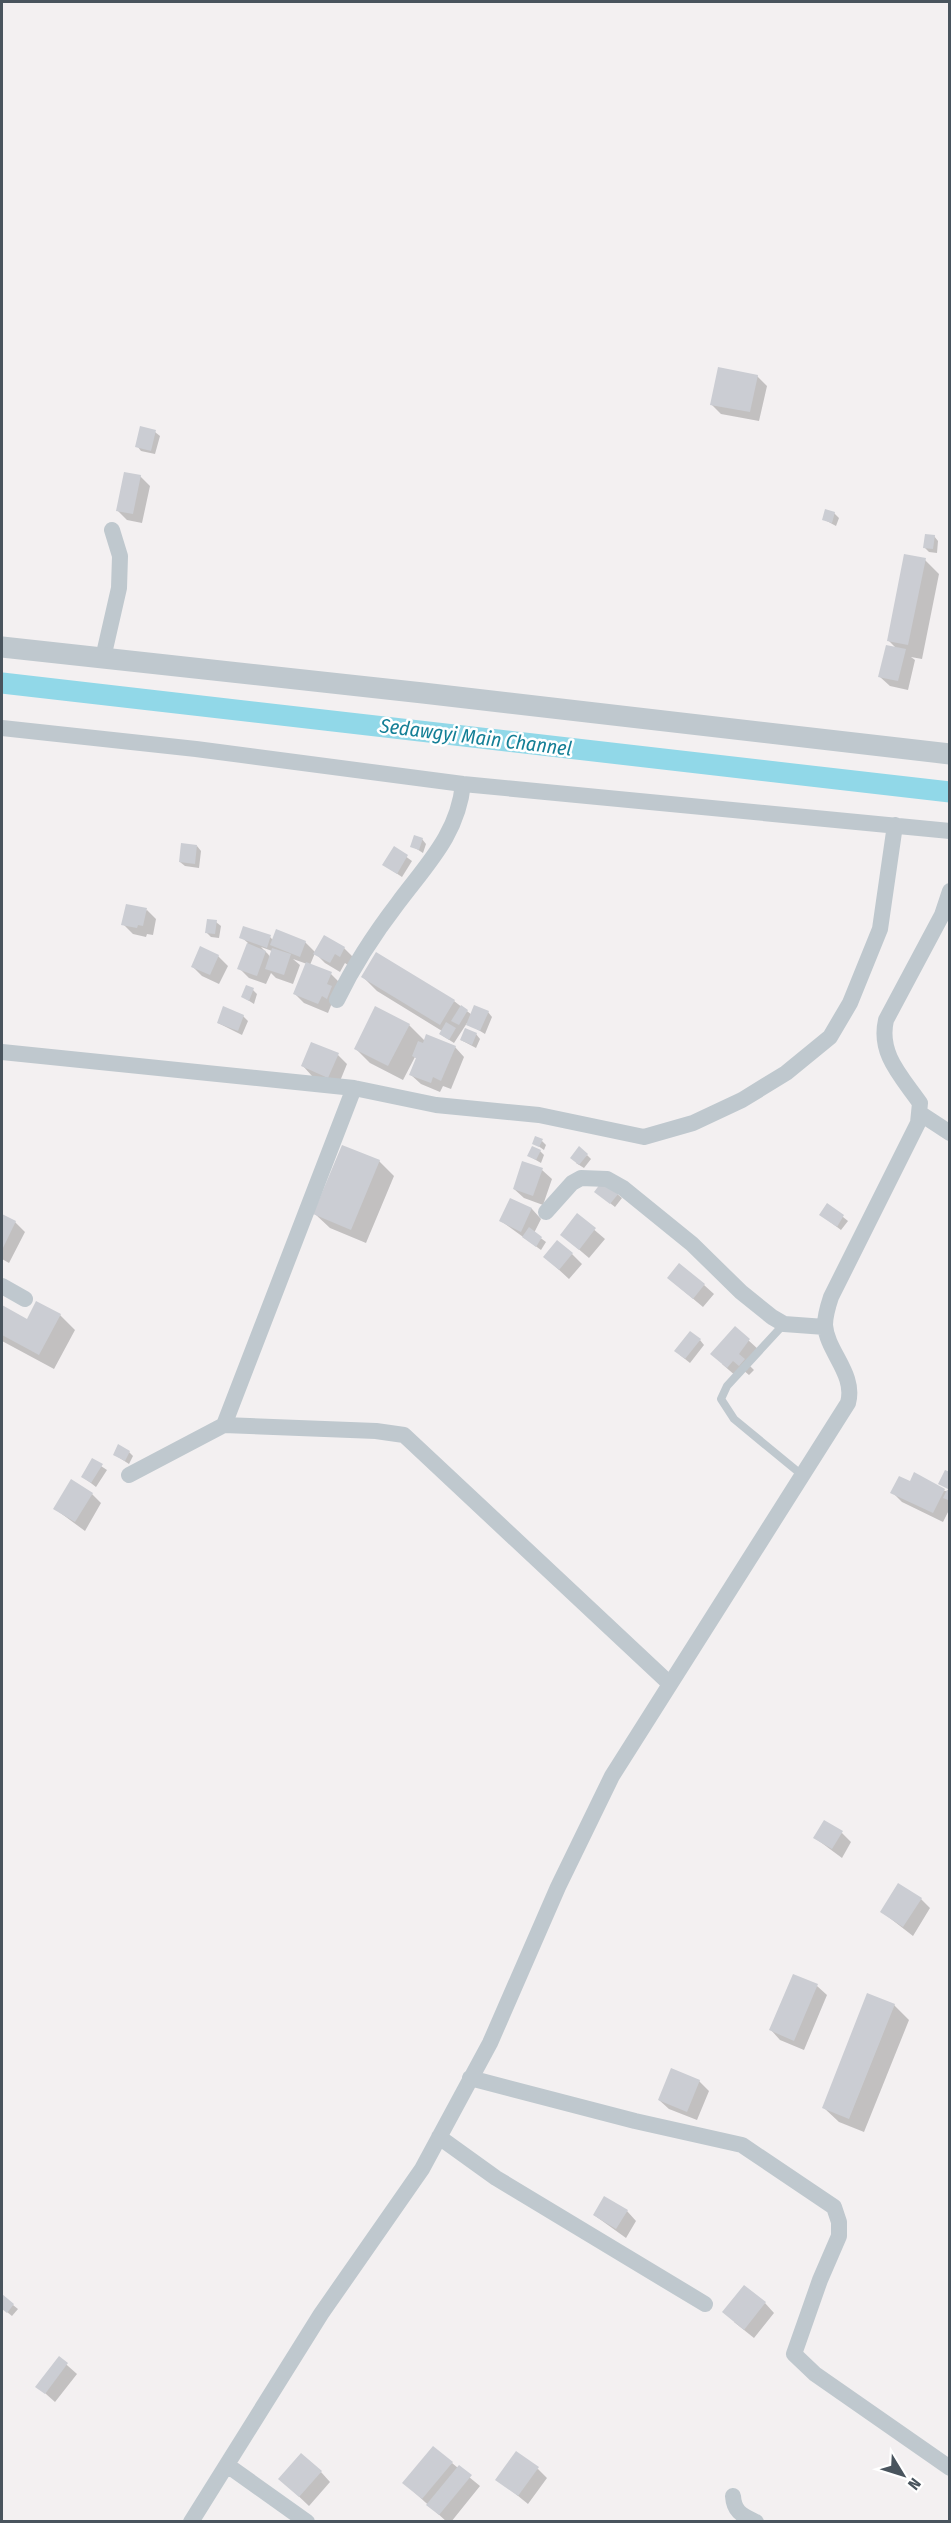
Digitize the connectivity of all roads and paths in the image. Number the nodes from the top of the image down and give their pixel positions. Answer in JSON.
{"nodes":[{"id":1,"x":112,"y":530,"type":"dead end"},
{"id":2,"x":2,"y":647,"type":"edge"},
{"id":3,"x":103,"y":658,"type":"junction"},
{"id":4,"x":2,"y":728,"type":"edge"},
{"id":5,"x":950,"y":754,"type":"edge"},
{"id":6,"x":463,"y":784,"type":"junction"},
{"id":7,"x":895,"y":825,"type":"junction"},
{"id":8,"x":950,"y":831,"type":"edge"},
{"id":9,"x":950,"y":891,"type":"edge"},
{"id":10,"x":336,"y":1000,"type":"dead end"},
{"id":11,"x":2,"y":1052,"type":"edge"},
{"id":12,"x":354,"y":1089,"type":"junction"},
{"id":13,"x":921,"y":1113,"type":"junction"},
{"id":14,"x":950,"y":1133,"type":"edge"},
{"id":15,"x":546,"y":1212,"type":"dead end"},
{"id":16,"x":2,"y":1286,"type":"edge"},
{"id":17,"x":26,"y":1299,"type":"dead end"},
{"id":18,"x":784,"y":1324,"type":"junction"},
{"id":19,"x":825,"y":1327,"type":"junction"},
{"id":20,"x":224,"y":1425,"type":"junction"},
{"id":21,"x":129,"y":1475,"type":"dead end"},
{"id":22,"x":802,"y":1475,"type":"junction"},
{"id":23,"x":670,"y":1684,"type":"junction"},
{"id":24,"x":470,"y":2078,"type":"junction"},
{"id":25,"x":439,"y":2138,"type":"junction"},
{"id":26,"x":705,"y":2304,"type":"dead end"},
{"id":27,"x":228,"y":2465,"type":"junction"},
{"id":28,"x":950,"y":2468,"type":"edge"},
{"id":29,"x":733,"y":2496,"type":"dead end"},
{"id":30,"x":191,"y":2522,"type":"edge"},
{"id":31,"x":307,"y":2522,"type":"edge"},
{"id":32,"x":756,"y":2522,"type":"edge"}],
"edges":[{"from":1,"to":3,"type":"street"},
{"from":2,"to":3,"type":"street"},
{"from":3,"to":5,"type":"street"},
{"from":4,"to":6,"type":"street"},
{"from":6,"to":7,"type":"street"},
{"from":6,"to":10,"type":"street"},
{"from":7,"to":8,"type":"street"},
{"from":7,"to":12,"type":"street"},
{"from":9,"to":13,"type":"street"},
{"from":11,"to":12,"type":"street"},
{"from":12,"to":20,"type":"street"},
{"from":13,"to":14,"type":"street"},
{"from":13,"to":19,"type":"street"},
{"from":15,"to":18,"type":"street"},
{"from":16,"to":17,"type":"street"},
{"from":18,"to":19,"type":"street"},
{"from":18,"to":22,"type":"lane"},
{"from":19,"to":22,"type":"street"},
{"from":20,"to":21,"type":"street"},
{"from":20,"to":23,"type":"street"},
{"from":22,"to":23,"type":"street"},
{"from":23,"to":24,"type":"street"},
{"from":24,"to":25,"type":"street"},
{"from":24,"to":28,"type":"street"},
{"from":25,"to":26,"type":"street"},
{"from":25,"to":27,"type":"street"},
{"from":27,"to":30,"type":"street"},
{"from":27,"to":31,"type":"street"},
{"from":29,"to":32,"type":"street"}]}
